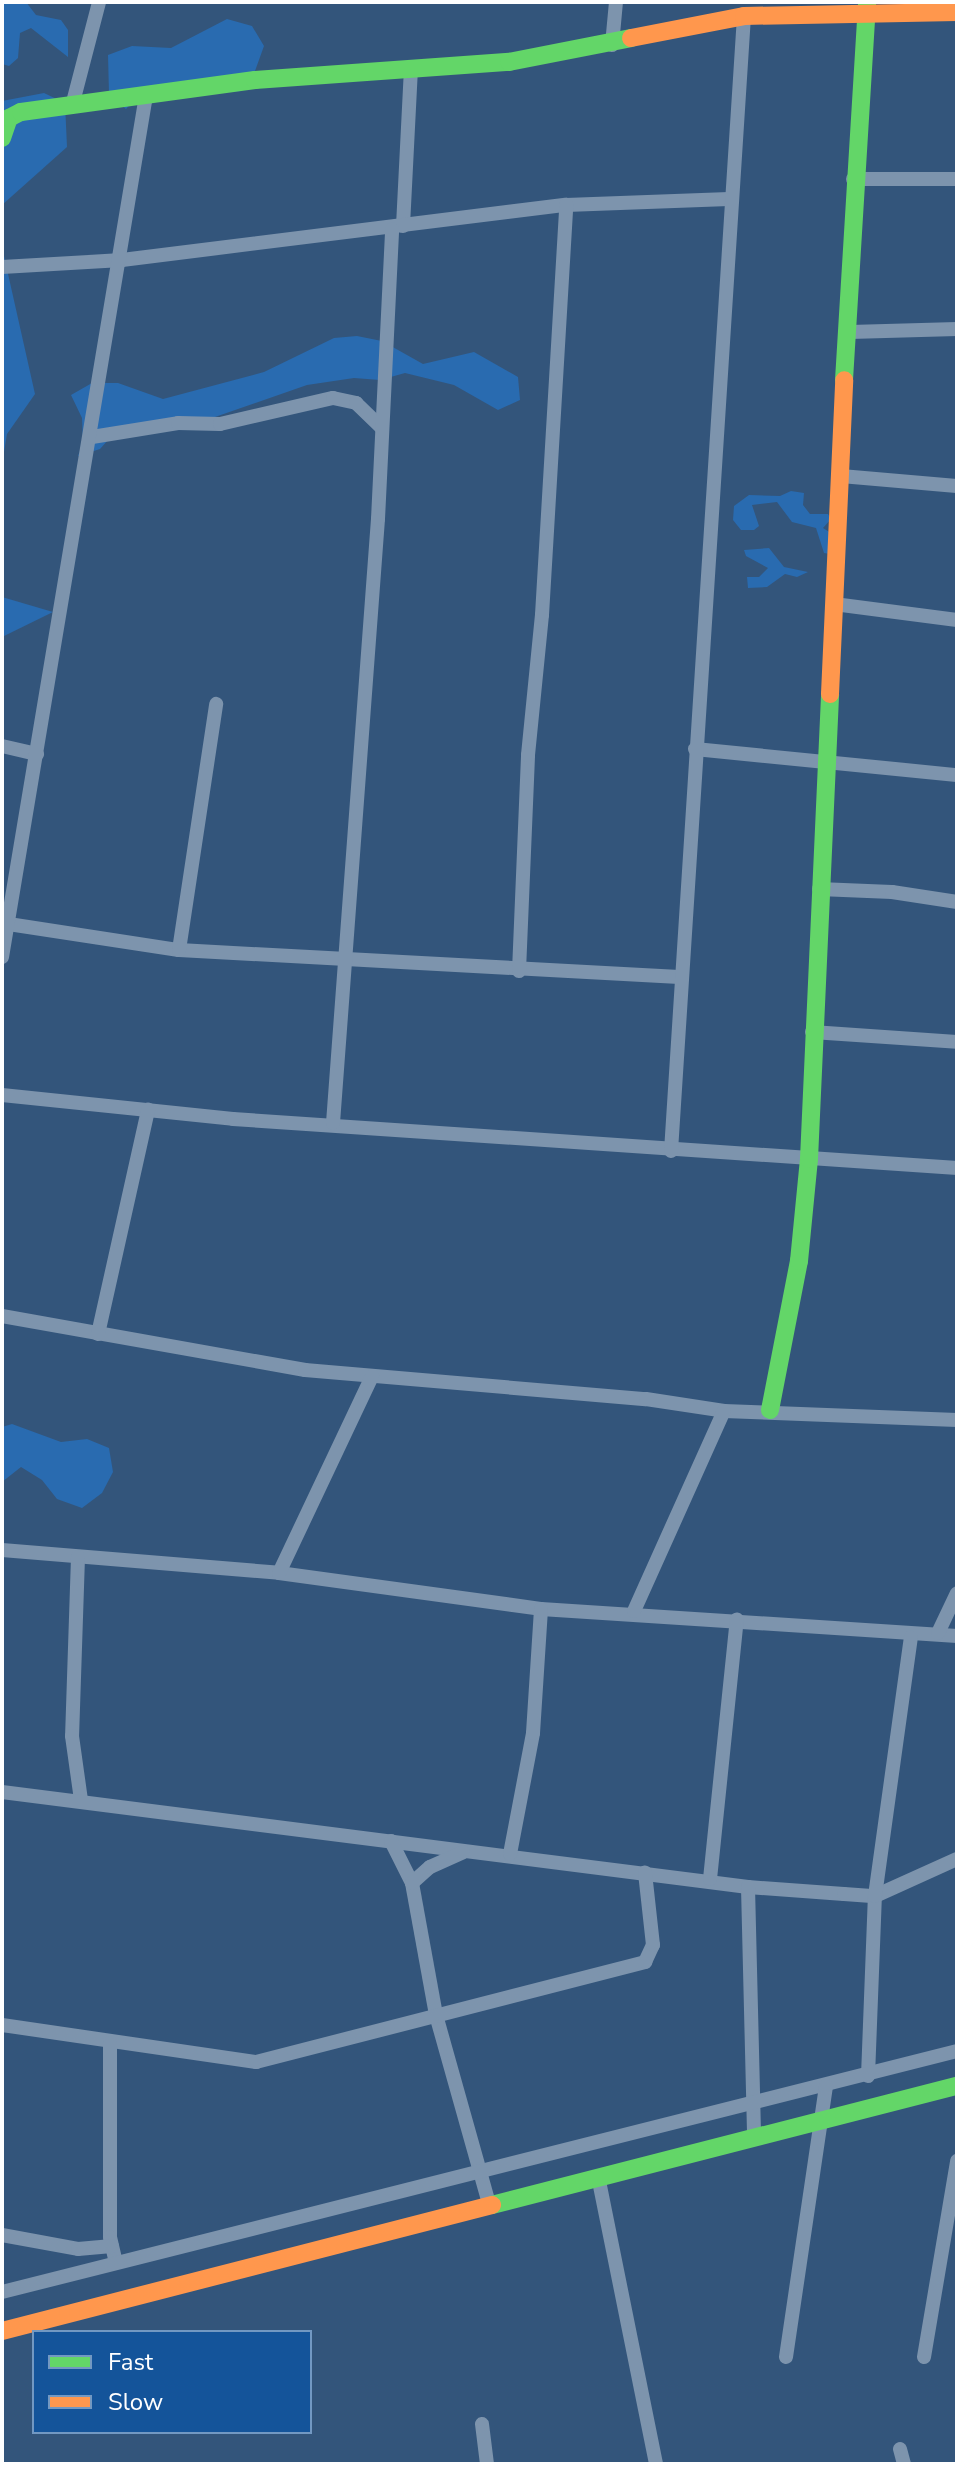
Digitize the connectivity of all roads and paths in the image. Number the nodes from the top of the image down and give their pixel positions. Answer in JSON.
{"nodes":[{"id":1,"x":99,"y":2,"type":"edge"},
{"id":2,"x":616,"y":2,"type":"edge"},
{"id":3,"x":866,"y":7,"type":"edge"},
{"id":4,"x":957,"y":12,"type":"edge"},
{"id":5,"x":744,"y":16,"type":"junction"},
{"id":6,"x":612,"y":45,"type":"junction"},
{"id":7,"x":411,"y":69,"type":"junction"},
{"id":8,"x":146,"y":96,"type":"junction"},
{"id":9,"x":72,"y":106,"type":"junction"},
{"id":10,"x":2,"y":138,"type":"edge"},
{"id":11,"x":853,"y":179,"type":"junction"},
{"id":12,"x":957,"y":179,"type":"edge"},
{"id":13,"x":729,"y":199,"type":"junction"},
{"id":14,"x":566,"y":205,"type":"junction"},
{"id":15,"x":397,"y":228,"type":"junction"},
{"id":16,"x":122,"y":260,"type":"junction"},
{"id":17,"x":2,"y":267,"type":"edge"},
{"id":18,"x":957,"y":329,"type":"edge"},
{"id":19,"x":850,"y":332,"type":"junction"},
{"id":20,"x":382,"y":428,"type":"junction"},
{"id":21,"x":92,"y":437,"type":"junction"},
{"id":22,"x":841,"y":476,"type":"junction"},
{"id":23,"x":957,"y":486,"type":"edge"},
{"id":24,"x":834,"y":604,"type":"junction"},
{"id":25,"x":957,"y":620,"type":"edge"},
{"id":26,"x":216,"y":704,"type":"dead end"},
{"id":27,"x":2,"y":746,"type":"edge"},
{"id":28,"x":695,"y":749,"type":"junction"},
{"id":29,"x":37,"y":754,"type":"junction"},
{"id":30,"x":829,"y":759,"type":"junction"},
{"id":31,"x":957,"y":775,"type":"edge"},
{"id":32,"x":819,"y":889,"type":"junction"},
{"id":33,"x":957,"y":902,"type":"edge"},
{"id":34,"x":5,"y":924,"type":"edge"},
{"id":35,"x":179,"y":950,"type":"junction"},
{"id":36,"x":2,"y":957,"type":"edge"},
{"id":37,"x":347,"y":959,"type":"junction"},
{"id":38,"x":519,"y":971,"type":"junction"},
{"id":39,"x":679,"y":977,"type":"junction"},
{"id":40,"x":812,"y":1032,"type":"junction"},
{"id":41,"x":957,"y":1042,"type":"edge"},
{"id":42,"x":2,"y":1095,"type":"edge"},
{"id":43,"x":148,"y":1110,"type":"junction"},
{"id":44,"x":333,"y":1123,"type":"junction"},
{"id":45,"x":671,"y":1151,"type":"junction"},
{"id":46,"x":809,"y":1159,"type":"junction"},
{"id":47,"x":957,"y":1168,"type":"edge"},
{"id":48,"x":2,"y":1316,"type":"edge"},
{"id":49,"x":98,"y":1334,"type":"junction"},
{"id":50,"x":372,"y":1376,"type":"junction"},
{"id":51,"x":770,"y":1410,"type":"junction"},
{"id":52,"x":724,"y":1411,"type":"junction"},
{"id":53,"x":957,"y":1420,"type":"edge"},
{"id":54,"x":2,"y":1550,"type":"edge"},
{"id":55,"x":78,"y":1557,"type":"junction"},
{"id":56,"x":279,"y":1573,"type":"junction"},
{"id":57,"x":957,"y":1593,"type":"edge"},
{"id":58,"x":541,"y":1609,"type":"junction"},
{"id":59,"x":634,"y":1611,"type":"junction"},
{"id":60,"x":737,"y":1619,"type":"junction"},
{"id":61,"x":938,"y":1633,"type":"junction"},
{"id":62,"x":957,"y":1636,"type":"edge"},
{"id":63,"x":911,"y":1637,"type":"junction"},
{"id":64,"x":2,"y":1792,"type":"edge"},
{"id":65,"x":81,"y":1800,"type":"junction"},
{"id":66,"x":391,"y":1841,"type":"junction"},
{"id":67,"x":463,"y":1852,"type":"junction"},
{"id":68,"x":510,"y":1854,"type":"junction"},
{"id":69,"x":957,"y":1859,"type":"edge"},
{"id":70,"x":645,"y":1872,"type":"junction"},
{"id":71,"x":710,"y":1879,"type":"junction"},
{"id":72,"x":412,"y":1883,"type":"junction"},
{"id":73,"x":748,"y":1887,"type":"junction"},
{"id":74,"x":875,"y":1896,"type":"junction"},
{"id":75,"x":436,"y":2015,"type":"junction"},
{"id":76,"x":2,"y":2025,"type":"edge"},
{"id":77,"x":110,"y":2043,"type":"junction"},
{"id":78,"x":957,"y":2051,"type":"edge"},
{"id":79,"x":868,"y":2076,"type":"junction"},
{"id":80,"x":826,"y":2086,"type":"junction"},
{"id":81,"x":957,"y":2086,"type":"edge"},
{"id":82,"x":752,"y":2103,"type":"junction"},
{"id":83,"x":822,"y":2121,"type":"junction"},
{"id":84,"x":754,"y":2138,"type":"junction"},
{"id":85,"x":957,"y":2161,"type":"edge"},
{"id":86,"x":477,"y":2170,"type":"junction"},
{"id":87,"x":599,"y":2181,"type":"junction"},
{"id":88,"x":490,"y":2207,"type":"junction"},
{"id":89,"x":2,"y":2235,"type":"edge"},
{"id":90,"x":112,"y":2246,"type":"junction"},
{"id":91,"x":116,"y":2262,"type":"junction"},
{"id":92,"x":2,"y":2292,"type":"edge"},
{"id":93,"x":2,"y":2331,"type":"edge"},
{"id":94,"x":786,"y":2357,"type":"dead end"},
{"id":95,"x":924,"y":2357,"type":"dead end"},
{"id":96,"x":482,"y":2424,"type":"dead end"},
{"id":97,"x":487,"y":2464,"type":"edge"},
{"id":98,"x":656,"y":2464,"type":"edge"}],
"edges":[{"from":1,"to":9,"type":"street"},
{"from":2,"to":6,"type":"street"},
{"from":3,"to":4,"type":"street"},
{"from":3,"to":5,"type":"street"},
{"from":3,"to":11,"type":"street"},
{"from":5,"to":6,"type":"street"},
{"from":5,"to":13,"type":"street"},
{"from":6,"to":7,"type":"street"},
{"from":7,"to":8,"type":"street"},
{"from":7,"to":15,"type":"street"},
{"from":8,"to":9,"type":"street"},
{"from":8,"to":16,"type":"street"},
{"from":9,"to":10,"type":"street"},
{"from":11,"to":12,"type":"street"},
{"from":11,"to":19,"type":"street"},
{"from":13,"to":14,"type":"street"},
{"from":13,"to":28,"type":"street"},
{"from":14,"to":15,"type":"street"},
{"from":14,"to":38,"type":"street"},
{"from":15,"to":16,"type":"street"},
{"from":15,"to":20,"type":"street"},
{"from":16,"to":17,"type":"street"},
{"from":16,"to":21,"type":"street"},
{"from":18,"to":19,"type":"street"},
{"from":19,"to":22,"type":"street"},
{"from":20,"to":21,"type":"street"},
{"from":20,"to":37,"type":"street"},
{"from":21,"to":29,"type":"street"},
{"from":22,"to":23,"type":"street"},
{"from":22,"to":24,"type":"street"},
{"from":24,"to":25,"type":"street"},
{"from":24,"to":30,"type":"street"},
{"from":26,"to":35,"type":"street"},
{"from":27,"to":29,"type":"street"},
{"from":28,"to":30,"type":"street"},
{"from":28,"to":39,"type":"street"},
{"from":29,"to":34,"type":"street"},
{"from":30,"to":31,"type":"street"},
{"from":30,"to":32,"type":"street"},
{"from":32,"to":33,"type":"street"},
{"from":32,"to":40,"type":"street"},
{"from":34,"to":35,"type":"street"},
{"from":34,"to":36,"type":"street"},
{"from":35,"to":37,"type":"street"},
{"from":37,"to":38,"type":"street"},
{"from":37,"to":44,"type":"street"},
{"from":38,"to":39,"type":"street"},
{"from":39,"to":45,"type":"street"},
{"from":40,"to":41,"type":"street"},
{"from":40,"to":46,"type":"street"},
{"from":42,"to":43,"type":"street"},
{"from":43,"to":44,"type":"street"},
{"from":43,"to":49,"type":"street"},
{"from":44,"to":45,"type":"street"},
{"from":45,"to":46,"type":"street"},
{"from":46,"to":47,"type":"street"},
{"from":46,"to":51,"type":"street"},
{"from":48,"to":49,"type":"street"},
{"from":49,"to":50,"type":"street"},
{"from":50,"to":52,"type":"street"},
{"from":50,"to":56,"type":"street"},
{"from":51,"to":52,"type":"street"},
{"from":51,"to":53,"type":"street"},
{"from":52,"to":59,"type":"street"},
{"from":54,"to":55,"type":"street"},
{"from":55,"to":56,"type":"street"},
{"from":55,"to":65,"type":"street"},
{"from":56,"to":58,"type":"street"},
{"from":57,"to":61,"type":"street"},
{"from":58,"to":59,"type":"street"},
{"from":58,"to":68,"type":"street"},
{"from":59,"to":60,"type":"street"},
{"from":60,"to":63,"type":"street"},
{"from":60,"to":71,"type":"street"},
{"from":61,"to":62,"type":"street"},
{"from":61,"to":63,"type":"street"},
{"from":63,"to":74,"type":"street"},
{"from":64,"to":65,"type":"street"},
{"from":65,"to":66,"type":"street"},
{"from":66,"to":67,"type":"street"},
{"from":66,"to":72,"type":"street"},
{"from":67,"to":68,"type":"street"},
{"from":67,"to":72,"type":"street"},
{"from":68,"to":70,"type":"street"},
{"from":69,"to":74,"type":"street"},
{"from":70,"to":71,"type":"street"},
{"from":70,"to":75,"type":"street"},
{"from":71,"to":73,"type":"street"},
{"from":72,"to":75,"type":"street"},
{"from":73,"to":74,"type":"street"},
{"from":73,"to":82,"type":"street"},
{"from":74,"to":79,"type":"street"},
{"from":75,"to":77,"type":"street"},
{"from":75,"to":86,"type":"street"},
{"from":76,"to":77,"type":"street"},
{"from":77,"to":90,"type":"street"},
{"from":78,"to":79,"type":"street"},
{"from":79,"to":80,"type":"street"},
{"from":80,"to":82,"type":"street"},
{"from":80,"to":83,"type":"street"},
{"from":81,"to":83,"type":"street"},
{"from":82,"to":84,"type":"street"},
{"from":82,"to":86,"type":"street"},
{"from":83,"to":84,"type":"street"},
{"from":83,"to":94,"type":"street"},
{"from":84,"to":87,"type":"street"},
{"from":85,"to":95,"type":"street"},
{"from":86,"to":88,"type":"street"},
{"from":86,"to":91,"type":"street"},
{"from":87,"to":88,"type":"street"},
{"from":87,"to":98,"type":"street"},
{"from":88,"to":93,"type":"street"},
{"from":89,"to":90,"type":"street"},
{"from":90,"to":91,"type":"street"},
{"from":91,"to":92,"type":"street"},
{"from":96,"to":97,"type":"street"}]}
